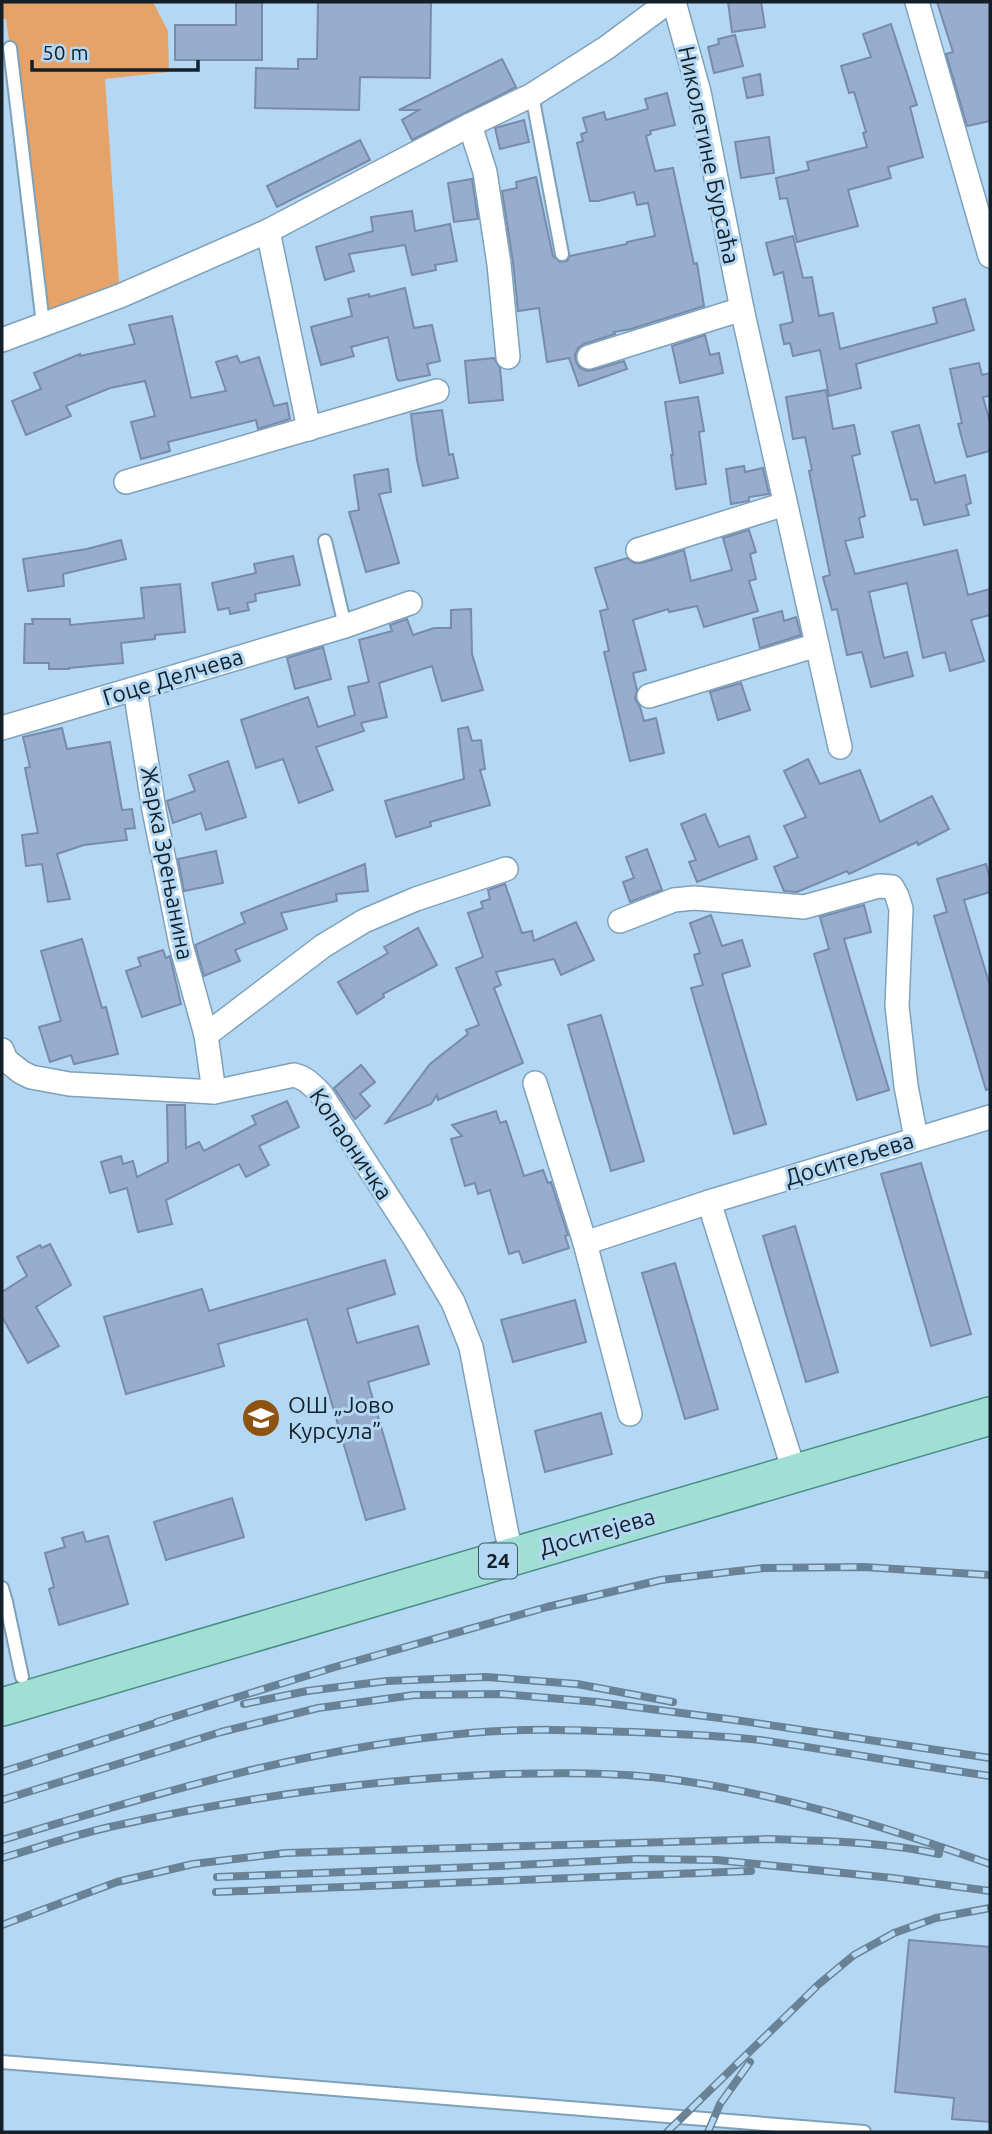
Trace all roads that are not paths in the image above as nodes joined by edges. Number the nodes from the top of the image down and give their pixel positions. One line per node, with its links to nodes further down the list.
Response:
1 (668, 2): 5 (street)
2 (674, 2): 10 (street, Николетине Бурсаћа)
3 (917, 2): 9 (street)
4 (10, 48): 11 (lane)
5 (532, 95): 6 (street); 8 (lane)
6 (470, 125): 7 (street); 14 (street)
7 (268, 230): 11 (street); 16 (street)
8 (562, 254)
9 (990, 256)
10 (742, 309): 13 (street); 18 (street, Николетине Бурсаћа)
11 (43, 324): 12 (street)
12 (2, 340)
13 (589, 356)
14 (508, 357)
15 (437, 391): 16 (street)
16 (309, 429): 17 (street)
17 (126, 482)
18 (785, 504): 20 (street); 23 (street, Николетине Бурсаћа)
19 (325, 541): 22 (lane)
20 (638, 550)
21 (410, 603): 22 (street, Гоце Делчева)
22 (345, 626): 24 (street, Гоце Делчева)
23 (817, 645): 25 (street); 27 (street, Николетине Бурсаћа)
24 (135, 689): 26 (street, Гоце Делчева); 30 (street, Жарка Зрењанина)
25 (649, 696)
26 (2, 728)
27 (841, 747)
28 (506, 869): 30 (street)
29 (620, 922): 35 (street)
30 (206, 1035): 33 (street)
31 (2, 1050): 33 (street)
32 (535, 1083): 37 (street)
33 (214, 1092): 42 (street, Копаоничка)
34 (990, 1117): 35 (street, Доситељева)
35 (916, 1138): 36 (street, Доситељева)
36 (709, 1202): 37 (street, Доситељева); 41 (street)
37 (584, 1242): 39 (street)
38 (990, 1393): 41 (main road, Доситејева / 24)
39 (630, 1415)
40 (990, 1416): 41 (main road, Доситејева / 24)
41 (791, 1463): 42 (main road, Доситејева / 24)
42 (510, 1546): 47 (main road, Доситејева / 24); 48 (main road, Доситејева / 24)
43 (2, 1588): 44 (lane)
44 (4, 1602): 46 (lane)
45 (2, 1625): 46 (lane)
46 (14, 1634): 47 (lane)
47 (12, 1680)
48 (2, 1707)
49 (2, 2062): 50 (lane)
50 (864, 2132)

